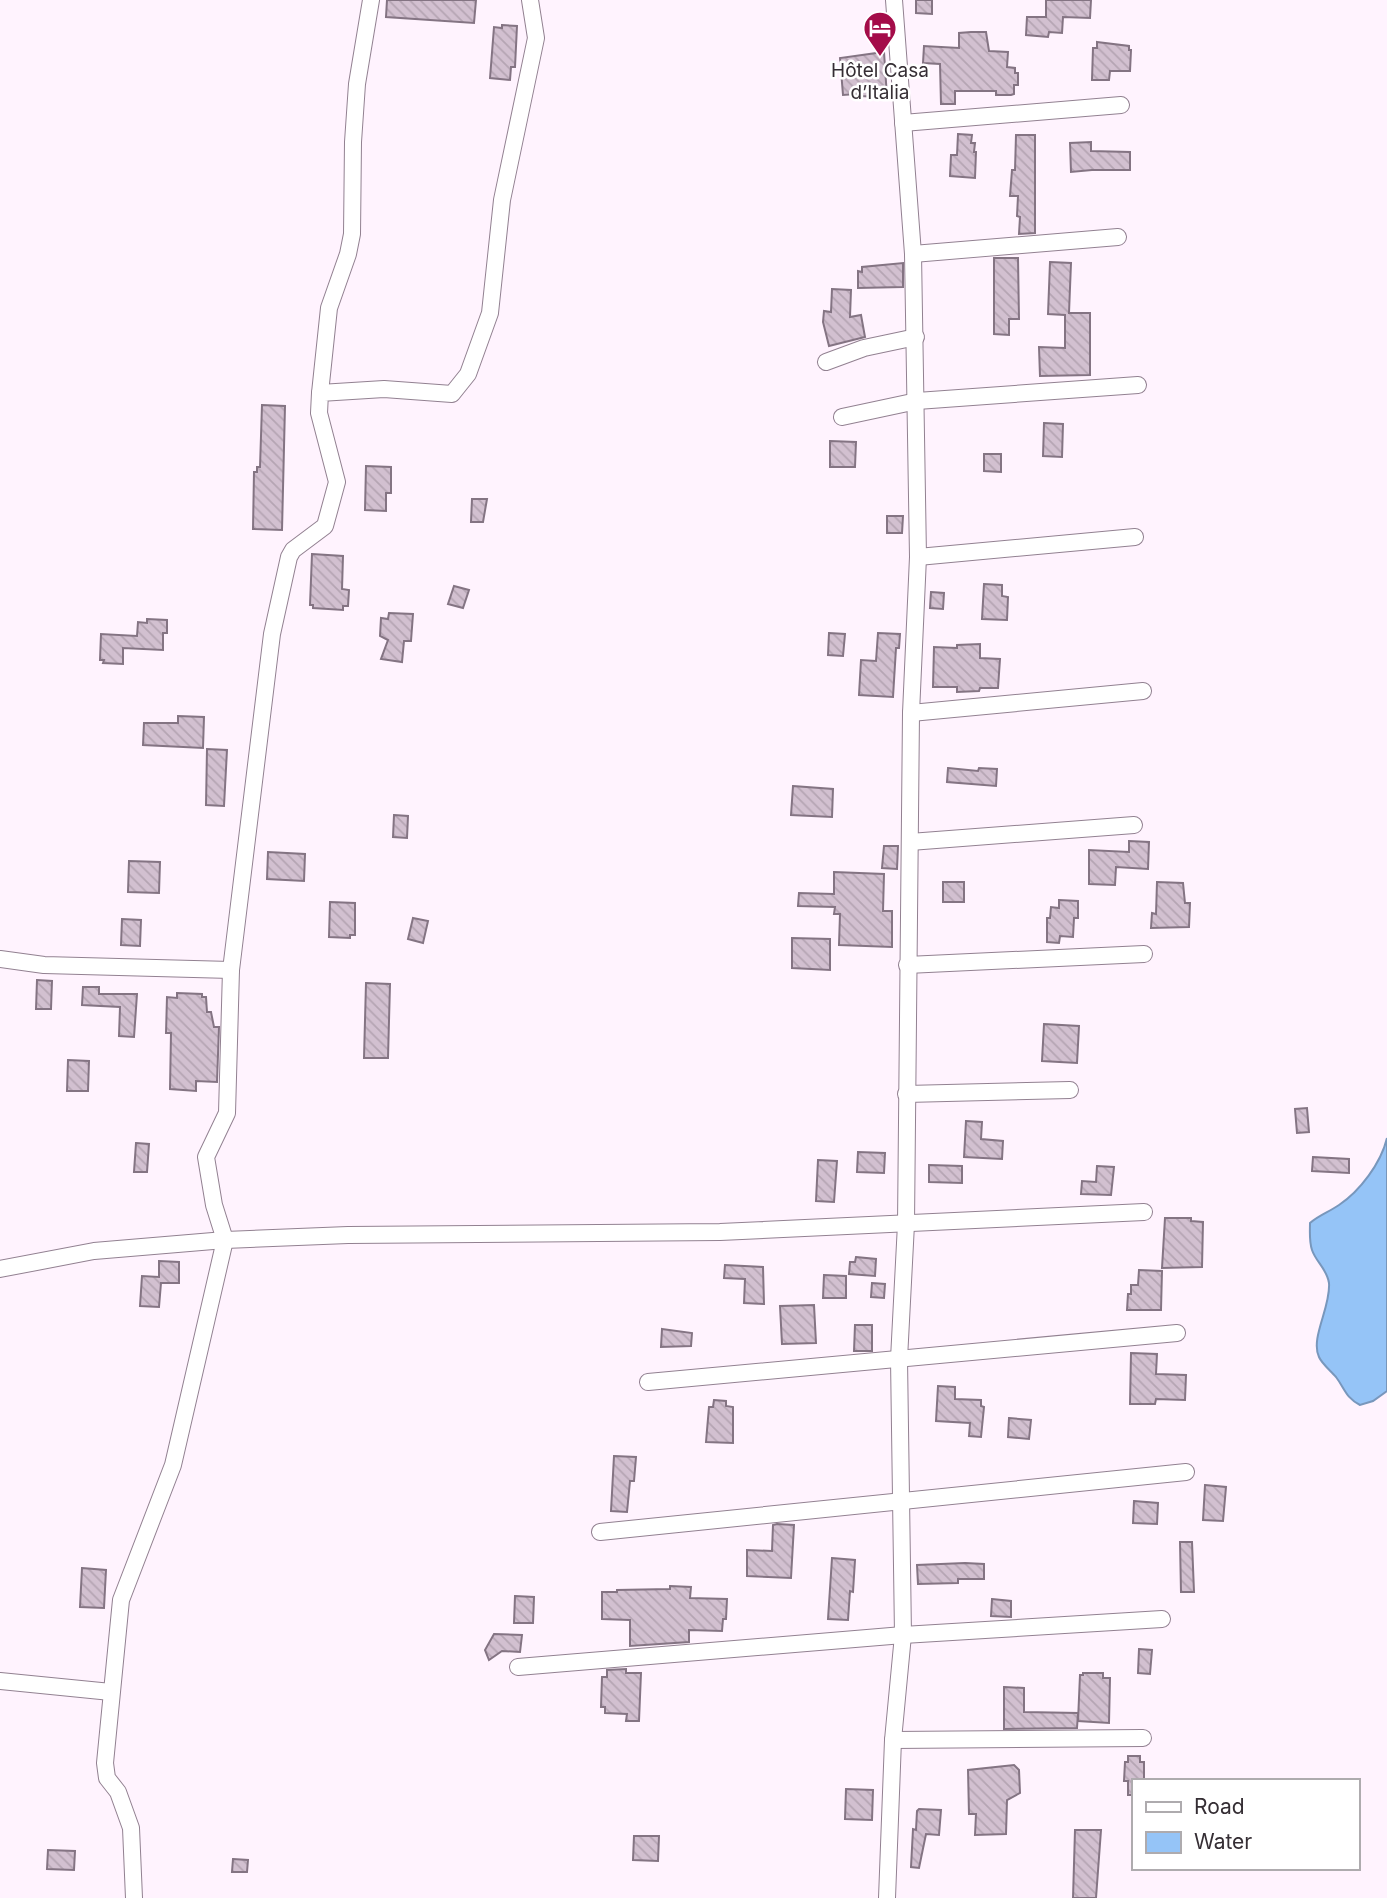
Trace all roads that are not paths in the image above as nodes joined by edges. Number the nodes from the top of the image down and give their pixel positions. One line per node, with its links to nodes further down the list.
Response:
1 (370, 0): 11 (street)
2 (530, 0): 11 (street)
3 (894, 0): 5 (street)
4 (1121, 105): 5 (street)
5 (903, 123): 7 (street)
6 (1118, 237): 7 (street)
7 (913, 254): 8 (street)
8 (916, 337): 9 (street); 12 (street)
9 (826, 362)
10 (1138, 385): 12 (street)
11 (320, 393): 23 (street)
12 (917, 401): 13 (street); 15 (street)
13 (842, 417)
14 (1135, 537): 15 (street)
15 (918, 557): 17 (street)
16 (1143, 691): 17 (street)
17 (911, 713): 19 (street)
18 (1135, 825): 19 (street)
19 (910, 842): 22 (street)
20 (1144, 954): 22 (street)
21 (0, 959): 23 (street)
22 (907, 965): 25 (street)
23 (231, 970): 28 (street)
24 (1070, 1090): 25 (street)
25 (906, 1094): 27 (street)
26 (1144, 1212): 27 (street)
27 (906, 1224): 28 (street); 31 (street)
28 (225, 1240): 29 (street); 40 (street)
29 (0, 1269)
30 (1177, 1333): 31 (street)
31 (899, 1359): 32 (street); 34 (street)
32 (648, 1382)
33 (1185, 1472): 34 (street)
34 (900, 1500): 35 (street); 37 (street)
35 (600, 1532)
36 (1162, 1619): 37 (street)
37 (903, 1635): 38 (street); 42 (street)
38 (518, 1667)
39 (0, 1681): 40 (street)
40 (111, 1692): 43 (street)
41 (1143, 1738): 42 (street)
42 (893, 1740): 44 (street)
43 (134, 1898)
44 (887, 1898)

